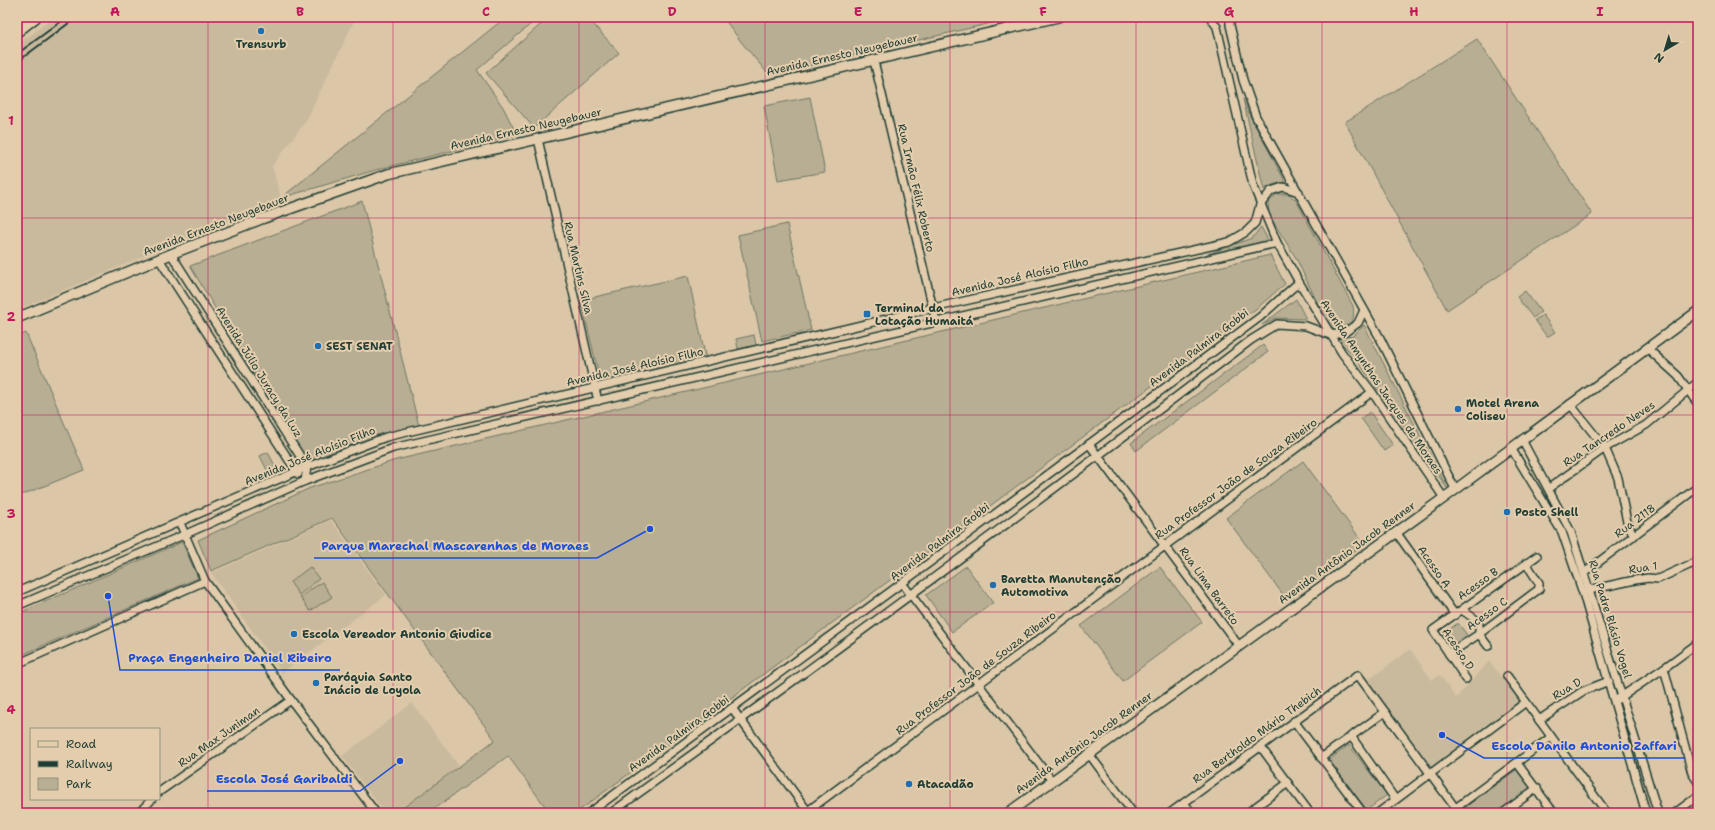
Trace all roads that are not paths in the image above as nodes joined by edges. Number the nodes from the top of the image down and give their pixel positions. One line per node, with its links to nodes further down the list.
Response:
1 (35, 17): 5 (highway)
2 (1058, 17): 6 (main road, Avenida Ernesto Neugebauer)
3 (1210, 17): 9 (street, Avenida Amynthas Jacques de Moraes)
4 (1230, 17): 8 (street, Avenida Amynthas Jacques de Moraes)
5 (17, 31)
6 (874, 61): 7 (main road, Avenida Ernesto Neugebauer); 14 (street, Rua Irmão Félix Roberto)
7 (538, 139): 11 (main road, Avenida Ernesto Neugebauer); 22 (street, Rua Martins Silva)
8 (1299, 192): 9 (street); 15 (street, Avenida Amynthas Jacques de Moraes)
9 (1260, 205): 10 (street, Avenida Amynthas Jacques de Moraes); 14 (street, Avenida José Aloísio Filho)
10 (1277, 243): 13 (street, Avenida Amynthas Jacques de Moraes); 18 (street, Avenida José Aloísio Filho)
11 (171, 254): 12 (main road, Avenida Ernesto Neugebauer); 33 (street, Avenida Júlio Juracy da Luz)
12 (159, 259): 17 (main road, Avenida Ernesto Neugebauer); 34 (street, Avenida Júlio Juracy da Luz)
13 (1299, 282): 19 (street, Avenida Amynthas Jacques de Moraes); 29 (street, Avenida Palmira Gobbi)
14 (933, 308): 18 (street, Rua Irmão Félix Roberto); 22 (street, Avenida José Aloísio Filho)
15 (1364, 310): 19 (street); 38 (street, Avenida Amynthas Jacques de Moraes)
16 (1698, 311): 20 (main road, Avenida Antônio Jacob Renner)
17 (17, 318)
18 (936, 321): 25 (street, Avenida José Aloísio Filho)
19 (1330, 335): 24 (street, Avenida Amynthas Jacques de Moraes); 32 (street)
20 (1647, 348): 23 (street); 26 (main road, Avenida Antônio Jacob Renner)
21 (1698, 382): 23 (street, Rua Tancredo Neves)
22 (595, 387): 25 (street, Rua Martins Silva); 33 (street, Avenida José Aloísio Filho)
23 (1688, 391): 27 (street); 31 (street, Rua Tancredo Neves)
24 (1372, 392): 39 (street, Avenida Amynthas Jacques de Moraes); 44 (street, Rua Professor João de Souza Ribeiro)
25 (598, 401): 35 (street, Avenida José Aloísio Filho)
26 (1570, 404): 28 (main road, Avenida Antônio Jacob Renner); 31 (street)
27 (1698, 404)
28 (1522, 440): 30 (main road, Avenida Antônio Jacob Renner); 37 (street, Rua Padre Blásio Vogel)
29 (1089, 444): 32 (street, Rua Lima Barreto); 50 (street, Avenida Palmira Gobbi)
30 (1511, 448): 38 (main road, Avenida Antônio Jacob Renner); 67 (street, Rua Padre Blásio Vogel)
31 (1605, 448): 37 (street, Rua Tancredo Neves); 43 (street)
32 (1099, 456): 44 (street, Rua Lima Barreto); 53 (street)
33 (307, 467): 34 (street, Avenida José Aloísio Filho); 35 (street)
34 (296, 472): 35 (street, Avenida Júlio Juracy da Luz); 40 (street, Avenida José Aloísio Filho)
35 (305, 481): 42 (street, Avenida José Aloísio Filho)
36 (1698, 486): 43 (street, Rua 2118)
37 (1549, 488): 48 (street, Rua Padre Blásio Vogel)
38 (1455, 489): 39 (main road, Avenida Antônio Jacob Renner)
39 (1444, 498): 41 (main road, Avenida Antônio Jacob Renner)
40 (180, 523): 42 (street); 52 (street, Avenida José Aloísio Filho)
41 (1396, 532): 56 (street, Acesso A); 60 (main road, Avenida Antônio Jacob Renner)
42 (186, 534): 49 (street); 54 (street, Avenida José Aloísio Filho)
43 (1634, 536): 48 (street, Rua 2118)
44 (1166, 545): 60 (street, Rua Lima Barreto); 68 (street, Rua Professor João de Souza Ribeiro)
45 (1537, 556): 47 (street, Acesso B)
46 (1698, 561): 51 (street, Rua 1)
47 (1526, 563): 55 (street, Acesso B); 58 (street, Acesso C)
48 (1584, 573): 51 (street, Rua Padre Blásio Vogel)
49 (206, 581): 63 (street); 70 (street)
50 (902, 583): 53 (street); 72 (street, Avenida Palmira Gobbi)
51 (1589, 590): 69 (street, Rua Padre Blásio Vogel)
52 (17, 592)
53 (911, 595): 68 (street); 74 (street)
54 (17, 606)
55 (1462, 610): 56 (street, Acesso B); 58 (street)
56 (1454, 615): 57 (street, Acesso B)
57 (1433, 630): 62 (street, Acesso D)
58 (1479, 634): 61 (street); 62 (street, Acesso C)
59 (1698, 643): 64 (street)
60 (1239, 646): 80 (main road, Avenida Antônio Jacob Renner)
61 (1488, 646)
62 (1449, 654): 66 (street, Acesso D)
63 (17, 664)
64 (1664, 668): 69 (street); 85 (street)
65 (1507, 676): 71 (street)
66 (1466, 679)
67 (1609, 681): 69 (street, Rua Padre Blásio Vogel); 75 (street, Rua D)
68 (979, 685): 84 (street); 94 (street, Rua Professor João de Souza Ribeiro)
69 (1618, 699): 110 (street, Rua Padre Blásio Vogel); 111 (street, Rua Padre Blásio Vogel)
70 (291, 700): 88 (street, Rua Max Juniman); 97 (street)
71 (1526, 702): 75 (street); 83 (street)
72 (732, 708): 74 (street); 98 (street, Avenida Palmira Gobbi)
73 (1385, 712): 76 (street, Rua Bertholdo Mário Thebich); 77 (street); 83 (street)
74 (740, 720): 94 (street); 99 (street)
75 (1539, 720): 78 (street)
76 (1294, 721): 79 (street, Rua Bertholdo Mário Thebich); 81 (street)
77 (1351, 736): 81 (street); 90 (street)
78 (1551, 737): 82 (street); 109 (street)
79 (1260, 746): 86 (street); 92 (street, Rua Bertholdo Mário Thebich)
80 (1090, 754): 84 (main road, Avenida Antônio Jacob Renner); 101 (street)
81 (1322, 758): 105 (street)
82 (1517, 763): 87 (street); 93 (street)
83 (1430, 774): 90 (street); 93 (street)
84 (1052, 781): 100 (main road, Avenida Antônio Jacob Renner)
85 (1698, 782)
86 (1288, 783): 95 (street); 104 (street)
87 (1537, 788): 107 (street); 108 (street)
88 (160, 791)
89 (1698, 796): 112 (street)
90 (1395, 799): 106 (street)
91 (151, 800): 96 (street)
92 (1184, 802): 102 (street, Rua Bertholdo Mário Thebich); 103 (street)
93 (1454, 811)
94 (807, 812)
95 (1251, 812)
96 (140, 813)
97 (376, 813)
98 (589, 813)
99 (611, 813)
100 (1008, 813)
101 (1133, 813)
102 (1170, 813)
103 (1192, 813)
104 (1310, 813)
105 (1364, 813)
106 (1378, 813)
107 (1503, 813)
108 (1554, 813)
109 (1607, 813)
110 (1646, 813)
111 (1658, 813)
112 (1674, 813)

